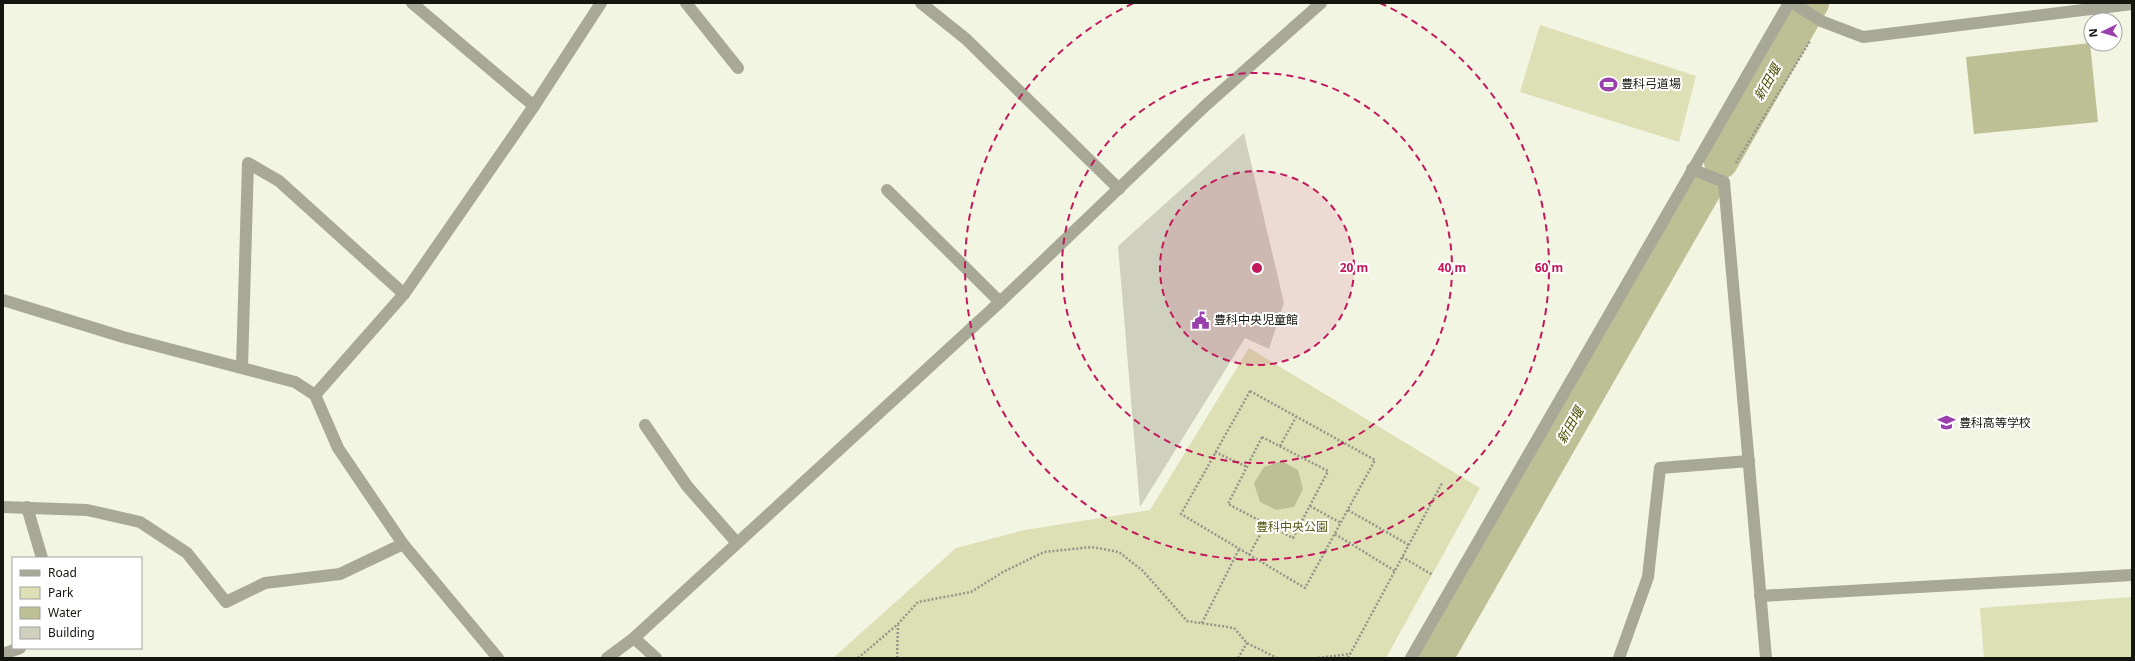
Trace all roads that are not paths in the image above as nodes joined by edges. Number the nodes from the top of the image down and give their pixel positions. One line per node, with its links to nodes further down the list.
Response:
1 (412, 3): 10 (street)
2 (601, 3): 10 (street)
3 (686, 3): 9 (street)
4 (921, 3): 12 (street)
5 (1321, 3): 12 (street)
6 (1789, 3): 11 (street)
7 (2132, 4): 8 (street)
8 (1797, 5)
9 (738, 68)
10 (534, 106): 14 (street)
11 (1692, 169): 20 (street); 34 (street)
12 (1119, 188): 16 (street)
13 (886, 190): 16 (street)
14 (404, 294): 17 (street); 18 (street)
15 (3, 300): 17 (street)
16 (1000, 302): 23 (street)
17 (242, 367): 18 (street)
18 (315, 395): 24 (street)
19 (645, 425): 23 (street)
20 (1749, 461): 27 (street); 35 (street)
21 (3, 507): 22 (street)
22 (27, 507): 24 (street); 25 (street)
23 (736, 543): 28 (street)
24 (403, 544): 31 (street)
25 (42, 557)
26 (2132, 575): 27 (street)
27 (1760, 596): 36 (street)
28 (634, 638): 32 (street); 33 (street)
29 (17, 649): 30 (street)
30 (3, 654)
31 (498, 658)
32 (607, 658)
33 (656, 658)
34 (1411, 658)
35 (1619, 658)
36 (1766, 658)

